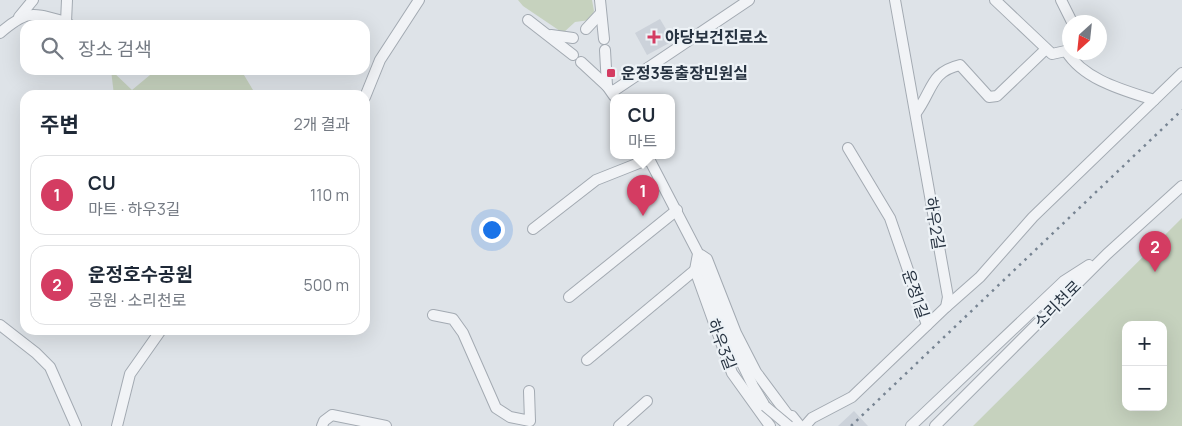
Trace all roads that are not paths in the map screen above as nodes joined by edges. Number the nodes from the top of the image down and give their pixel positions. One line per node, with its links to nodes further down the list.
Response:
1 (33, 0): 11 (street)
2 (67, 0): 13 (street)
3 (419, 0): 27 (street)
4 (600, 0): 9 (street)
5 (748, 0): 28 (street)
6 (895, 0): 30 (street, 하우2길)
7 (994, 0): 20 (street)
8 (1061, 0): 10 (street)
9 (601, 13): 15 (street); 19 (street)
10 (1068, 15)
11 (19, 17): 12 (street); 16 (street)
12 (58, 20)
13 (68, 20)
14 (528, 20): 17 (street)
15 (586, 29)
16 (0, 33)
17 (550, 35): 18 (street); 23 (street)
18 (572, 38)
19 (604, 39)
20 (1046, 48): 22 (street); 30 (street)
21 (605, 50): 28 (street)
22 (1062, 52)
23 (573, 54)
24 (1073, 60): 29 (street)
25 (582, 62): 28 (street)
26 (1182, 73): 29 (street)
27 (368, 90)
28 (611, 92)
29 (1154, 100): 41 (street)
30 (916, 113): 41 (street, 하우2길)
31 (848, 148): 44 (street, 운정1길)
32 (643, 159): 36 (street)
33 (649, 159): 35 (street, 하우3길)
34 (1182, 186): 38 (street, 소리천로)
35 (677, 210): 37 (street, 하우3길); 40 (street)
36 (534, 229)
37 (698, 253): 39 (street, 하우3길); 49 (street); 50 (street, 하우3길)
38 (1106, 254): 60 (street); 61 (street, 소리천로)
39 (695, 270): 46 (street); 58 (street, 하우3길)
40 (569, 297)
41 (946, 307): 44 (street)
42 (433, 314): 53 (street)
43 (0, 325): 54 (street)
44 (927, 326): 51 (street, 운정1길)
45 (157, 335): 52 (street)
46 (587, 360)
47 (529, 391): 53 (street)
48 (647, 401): 57 (street)
49 (765, 406): 50 (street, bridge); 59 (street, bridge)
50 (793, 421): 51 (street); 58 (street)
51 (809, 422)
52 (116, 424)
53 (533, 424)
54 (76, 426)
55 (322, 426): 56 (street)
56 (386, 426)
57 (619, 426)
58 (771, 426)
59 (782, 426)
60 (911, 426)
61 (935, 426)

